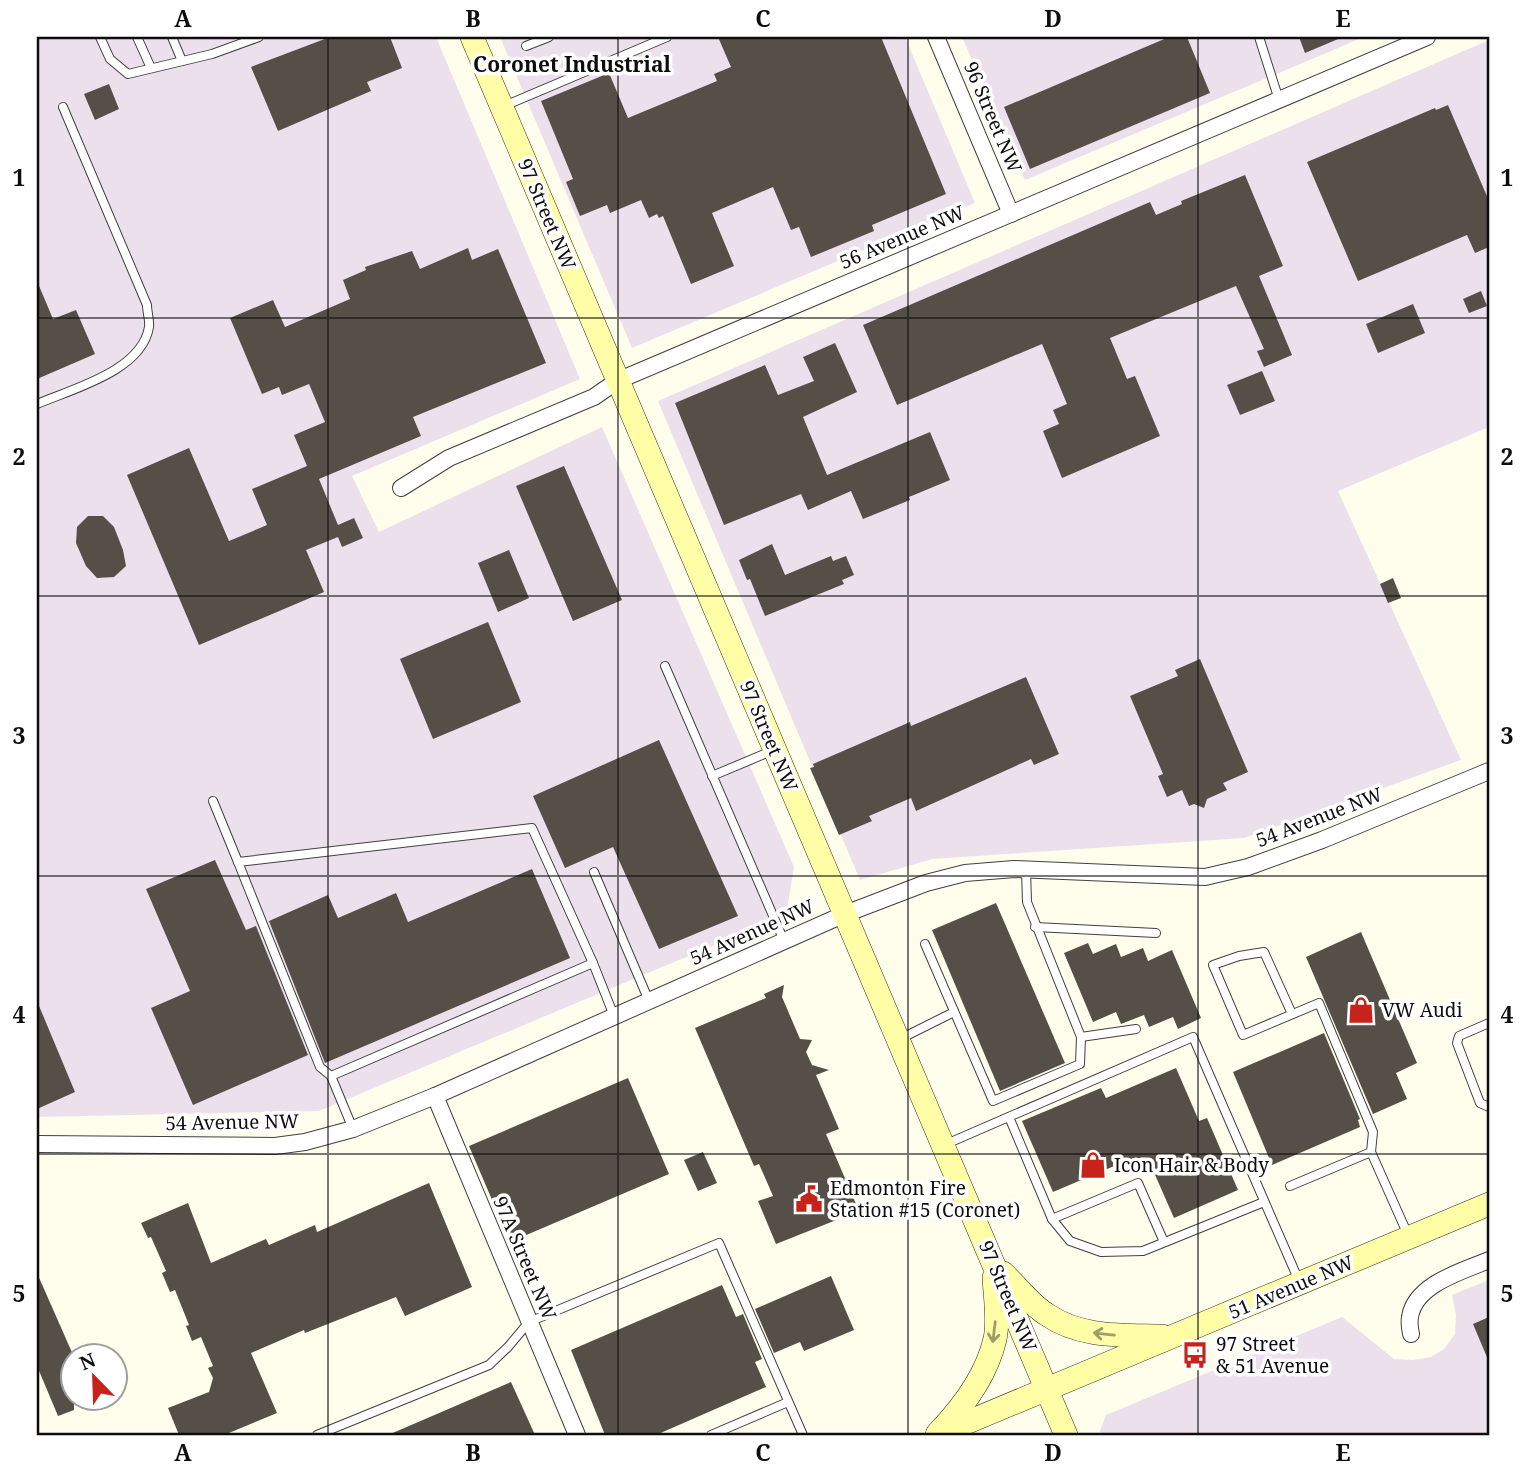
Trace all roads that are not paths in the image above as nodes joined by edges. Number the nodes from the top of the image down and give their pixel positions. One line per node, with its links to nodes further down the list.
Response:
1 (100, 37): 13 (lane)
2 (137, 37): 13 (lane)
3 (172, 37): 12 (lane)
4 (259, 37): 12 (lane)
5 (471, 37): 16 (street, 97 Street NW)
6 (549, 37): 11 (lane)
7 (667, 37): 16 (lane)
8 (936, 37): 17 (street, 96 Street NW)
9 (1259, 37): 14 (lane)
10 (1427, 37): 14 (street, 56 Avenue NW)
11 (526, 46)
12 (182, 61): 13 (lane)
13 (150, 68)
14 (1279, 100): 17 (street, 56 Avenue NW)
15 (63, 107): 19 (lane)
16 (502, 107): 18 (street, 97 Street NW)
17 (1011, 214): 18 (street, 56 Avenue NW)
18 (617, 381): 20 (street, 56 Avenue NW); 22 (street, 97 Street NW)
19 (37, 404)
20 (401, 488)
21 (665, 666): 24 (lane)
22 (775, 750): 24 (lane); 29 (street, 97 Street NW)
23 (1489, 771): 27 (street, 54 Avenue NW)
24 (712, 776): 32 (lane)
25 (213, 801): 26 (lane)
26 (238, 862): 34 (lane); 43 (lane)
27 (1026, 870): 29 (street, 54 Avenue NW); 30 (lane)
28 (594, 872): 35 (lane)
29 (845, 914): 32 (street, 54 Avenue NW); 42 (street, 97 Street NW)
30 (1035, 927): 31 (lane); 41 (lane)
31 (1156, 933)
32 (784, 941): 35 (street, 54 Avenue NW)
33 (925, 944): 36 (lane)
34 (593, 963): 38 (lane); 43 (lane)
35 (649, 1001): 38 (street, 54 Avenue NW)
36 (954, 1012): 41 (lane); 42 (lane)
37 (1292, 1014): 37 (lane); 50 (lane)
38 (614, 1016): 44 (street, 54 Avenue NW)
39 (1489, 1023): 45 (lane)
40 (1136, 1029): 41 (lane)
41 (1081, 1037)
42 (897, 1040): 49 (street, 97 Street NW)
43 (331, 1076): 47 (lane)
44 (435, 1096): 47 (street, 54 Avenue NW); 60 (street, 97A Street NW)
45 (1489, 1107)
46 (1009, 1117): 49 (lane); 52 (lane); 54 (lane)
47 (353, 1129): 48 (street, 54 Avenue NW)
48 (37, 1144)
49 (944, 1145): 58 (street, 97 Street NW)
50 (1371, 1152): 51 (lane); 55 (lane)
51 (1290, 1186)
52 (1264, 1202): 56 (lane); 59 (lane)
53 (1489, 1204): 55 (street, 51 Avenue NW)
54 (1052, 1219): 56 (lane); 56 (lane)
55 (1409, 1238): 59 (street, 51 Avenue NW)
56 (1164, 1242)
57 (1489, 1260): 61 (street)
58 (994, 1264): 62 (street, one-way to 58); 63 (street, 97 Street NW); 69 (street, one-way to 69)
59 (1300, 1283): 62 (street, 51 Avenue NW)
60 (529, 1322): 64 (lane); 65 (lane); 66 (street, 97A Street NW)
61 (1411, 1334)
62 (1172, 1337): 63 (street, 51 Avenue NW)
63 (1048, 1389): 69 (street, 51 Avenue NW); 70 (street, 97 Street NW)
64 (788, 1402): 67 (lane); 68 (lane)
65 (317, 1435)
66 (577, 1435)
67 (711, 1435)
68 (803, 1435)
69 (936, 1435)
70 (1066, 1435)

